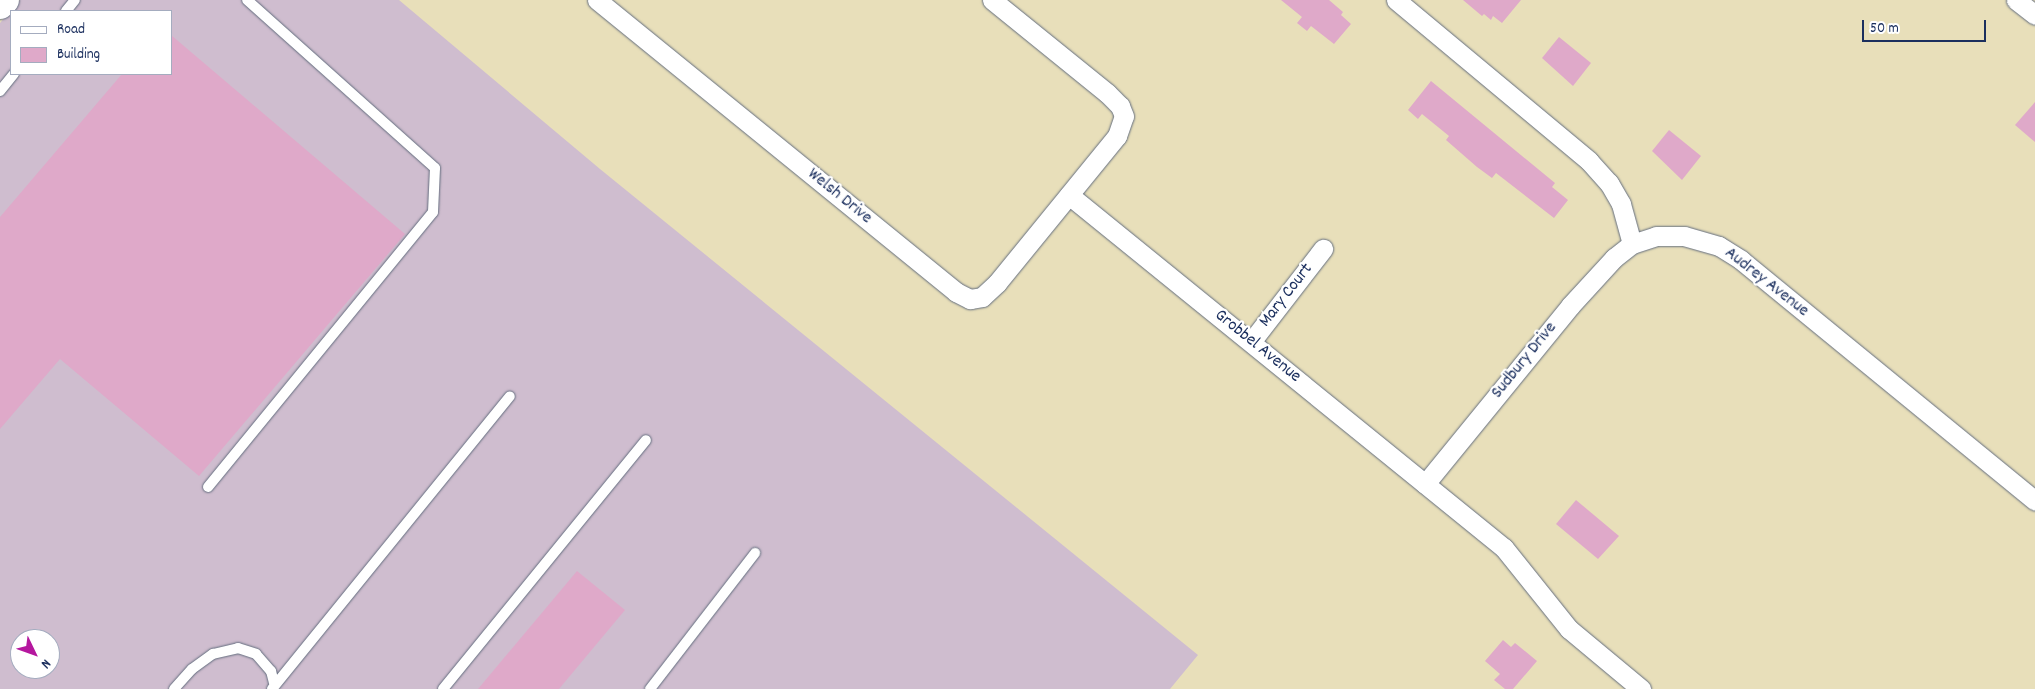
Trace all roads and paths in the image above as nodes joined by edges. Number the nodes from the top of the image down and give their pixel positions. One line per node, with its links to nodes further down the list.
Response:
1 (5, 0): 8 (main road)
2 (75, 0): 9 (lane)
3 (247, 0): 20 (lane)
4 (597, 0): 13 (street, Welsh Drive)
5 (992, 0): 13 (street)
6 (1396, 0): 14 (street)
7 (2016, 0): 10 (street)
8 (0, 6)
9 (67, 10)
10 (2035, 15)
11 (13, 75): 12 (lane)
12 (0, 90)
13 (1069, 195): 16 (street, Grobbel Avenue)
14 (1632, 244): 19 (street, Sudbury Drive); 21 (street, Audrey Avenue)
15 (1323, 249): 16 (street, Mary Court)
16 (1251, 342): 19 (street, Grobbel Avenue)
17 (510, 396): 23 (lane)
18 (646, 440): 25 (lane)
19 (1425, 484): 27 (street, Grobbel Avenue)
20 (208, 487)
21 (2035, 501)
22 (755, 553): 26 (lane)
23 (273, 686): 24 (lane)
24 (174, 689)
25 (443, 689)
26 (650, 689)
27 (1641, 689)

